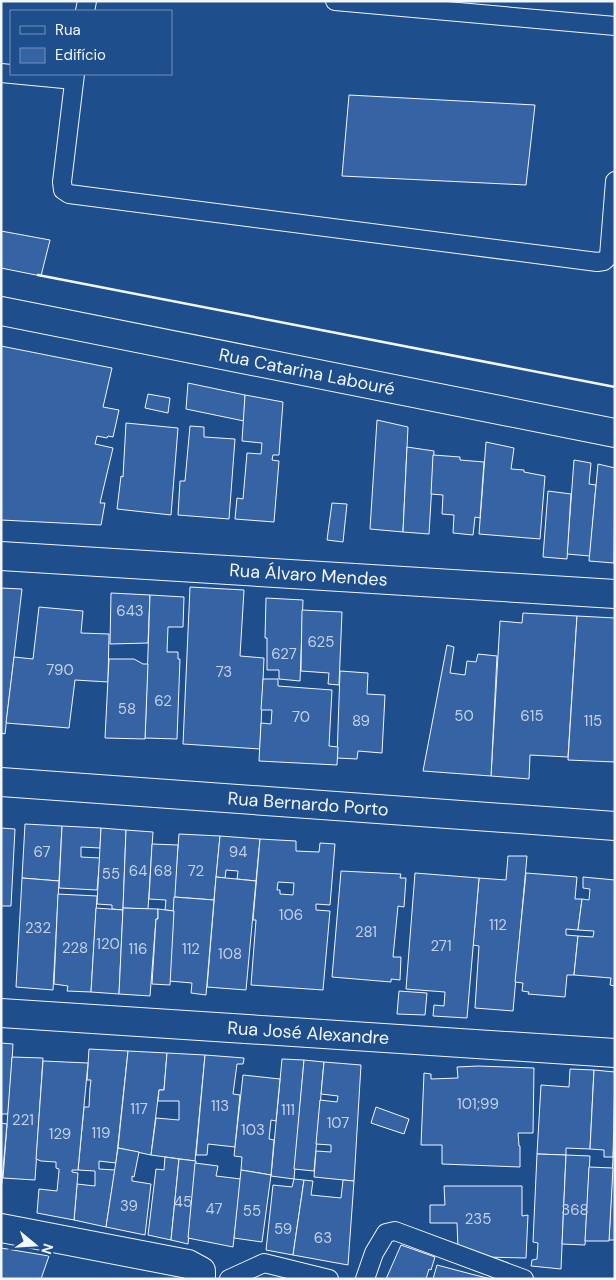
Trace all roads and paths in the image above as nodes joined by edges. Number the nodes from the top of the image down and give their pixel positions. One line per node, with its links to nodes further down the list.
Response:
1 (335, 1): 2 (lane)
2 (615, 26)
3 (38, 75): 4 (lane)
4 (75, 77): 5 (lane)
5 (615, 181)
6 (1, 312): 7 (street, Rua Catarina Labouré)
7 (615, 433)
8 (1, 556): 9 (street, Rua Álvaro Mendes)
9 (615, 594)
10 (1, 782): 11 (street, Rua Bernardo Porto)
11 (615, 826)
12 (1, 1013): 13 (street, Rua José Alexandre)
13 (615, 1053)
14 (1, 1228): 15 (street)
15 (200, 1274)
16 (229, 1279): 17 (lane)
17 (329, 1279)
18 (365, 1279): 19 (lane)
19 (524, 1279)

